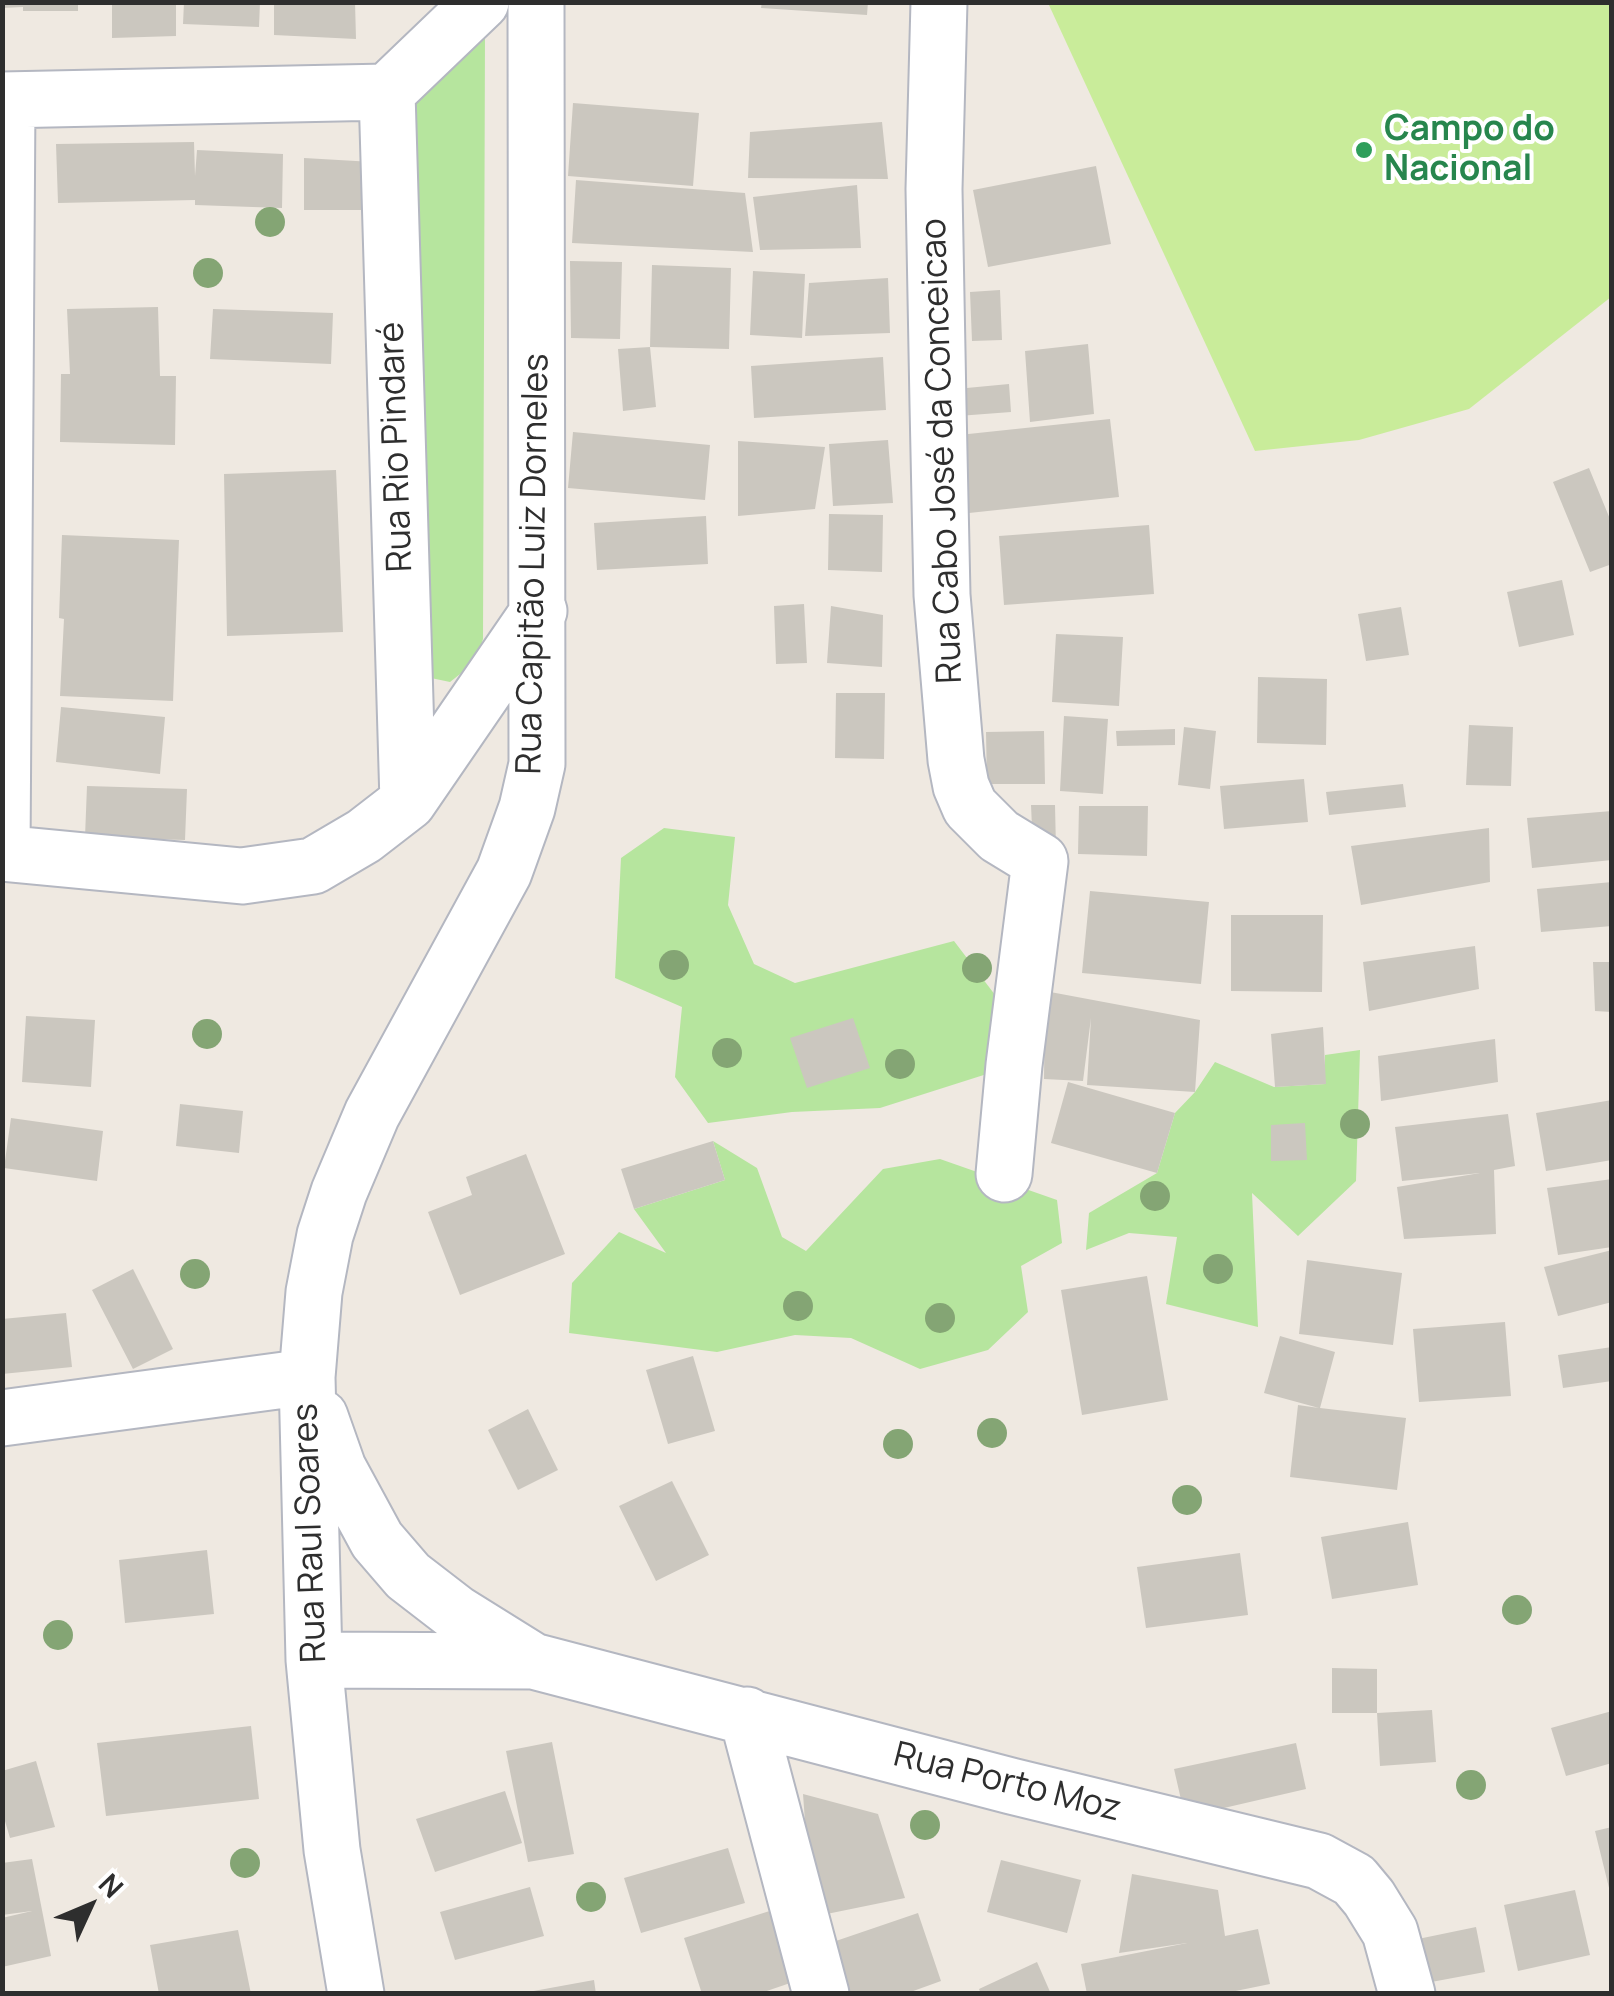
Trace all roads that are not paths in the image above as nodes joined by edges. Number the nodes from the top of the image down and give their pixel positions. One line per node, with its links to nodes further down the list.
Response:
1 (480, 2): 4 (street)
2 (536, 2): 6 (street, Rua Capitão Luiz Dorneles)
3 (939, 2): 9 (street, Rua Cabo José da Conceicao)
4 (387, 92): 5 (street); 7 (street, Rua Rio Pindaré)
5 (4, 100): 8 (street)
6 (539, 610): 7 (street); 10 (street, Rua Capitão Luiz Dorneles)
7 (408, 802): 8 (street)
8 (2, 854)
9 (1004, 1174)
10 (306, 1377): 11 (street, Rua Raul Soares); 12 (street, Rua Raul Soares); 13 (street, Rua Porto Moz)
11 (2, 1418)
12 (314, 1660): 13 (street, Rua Porto Moz); 15 (street, Rua Raul Soares)
13 (533, 1660): 14 (street, Rua Porto Moz)
14 (747, 1715): 16 (street); 17 (street, Rua Porto Moz)
15 (356, 1994)
16 (821, 1994)
17 (1407, 1994)

